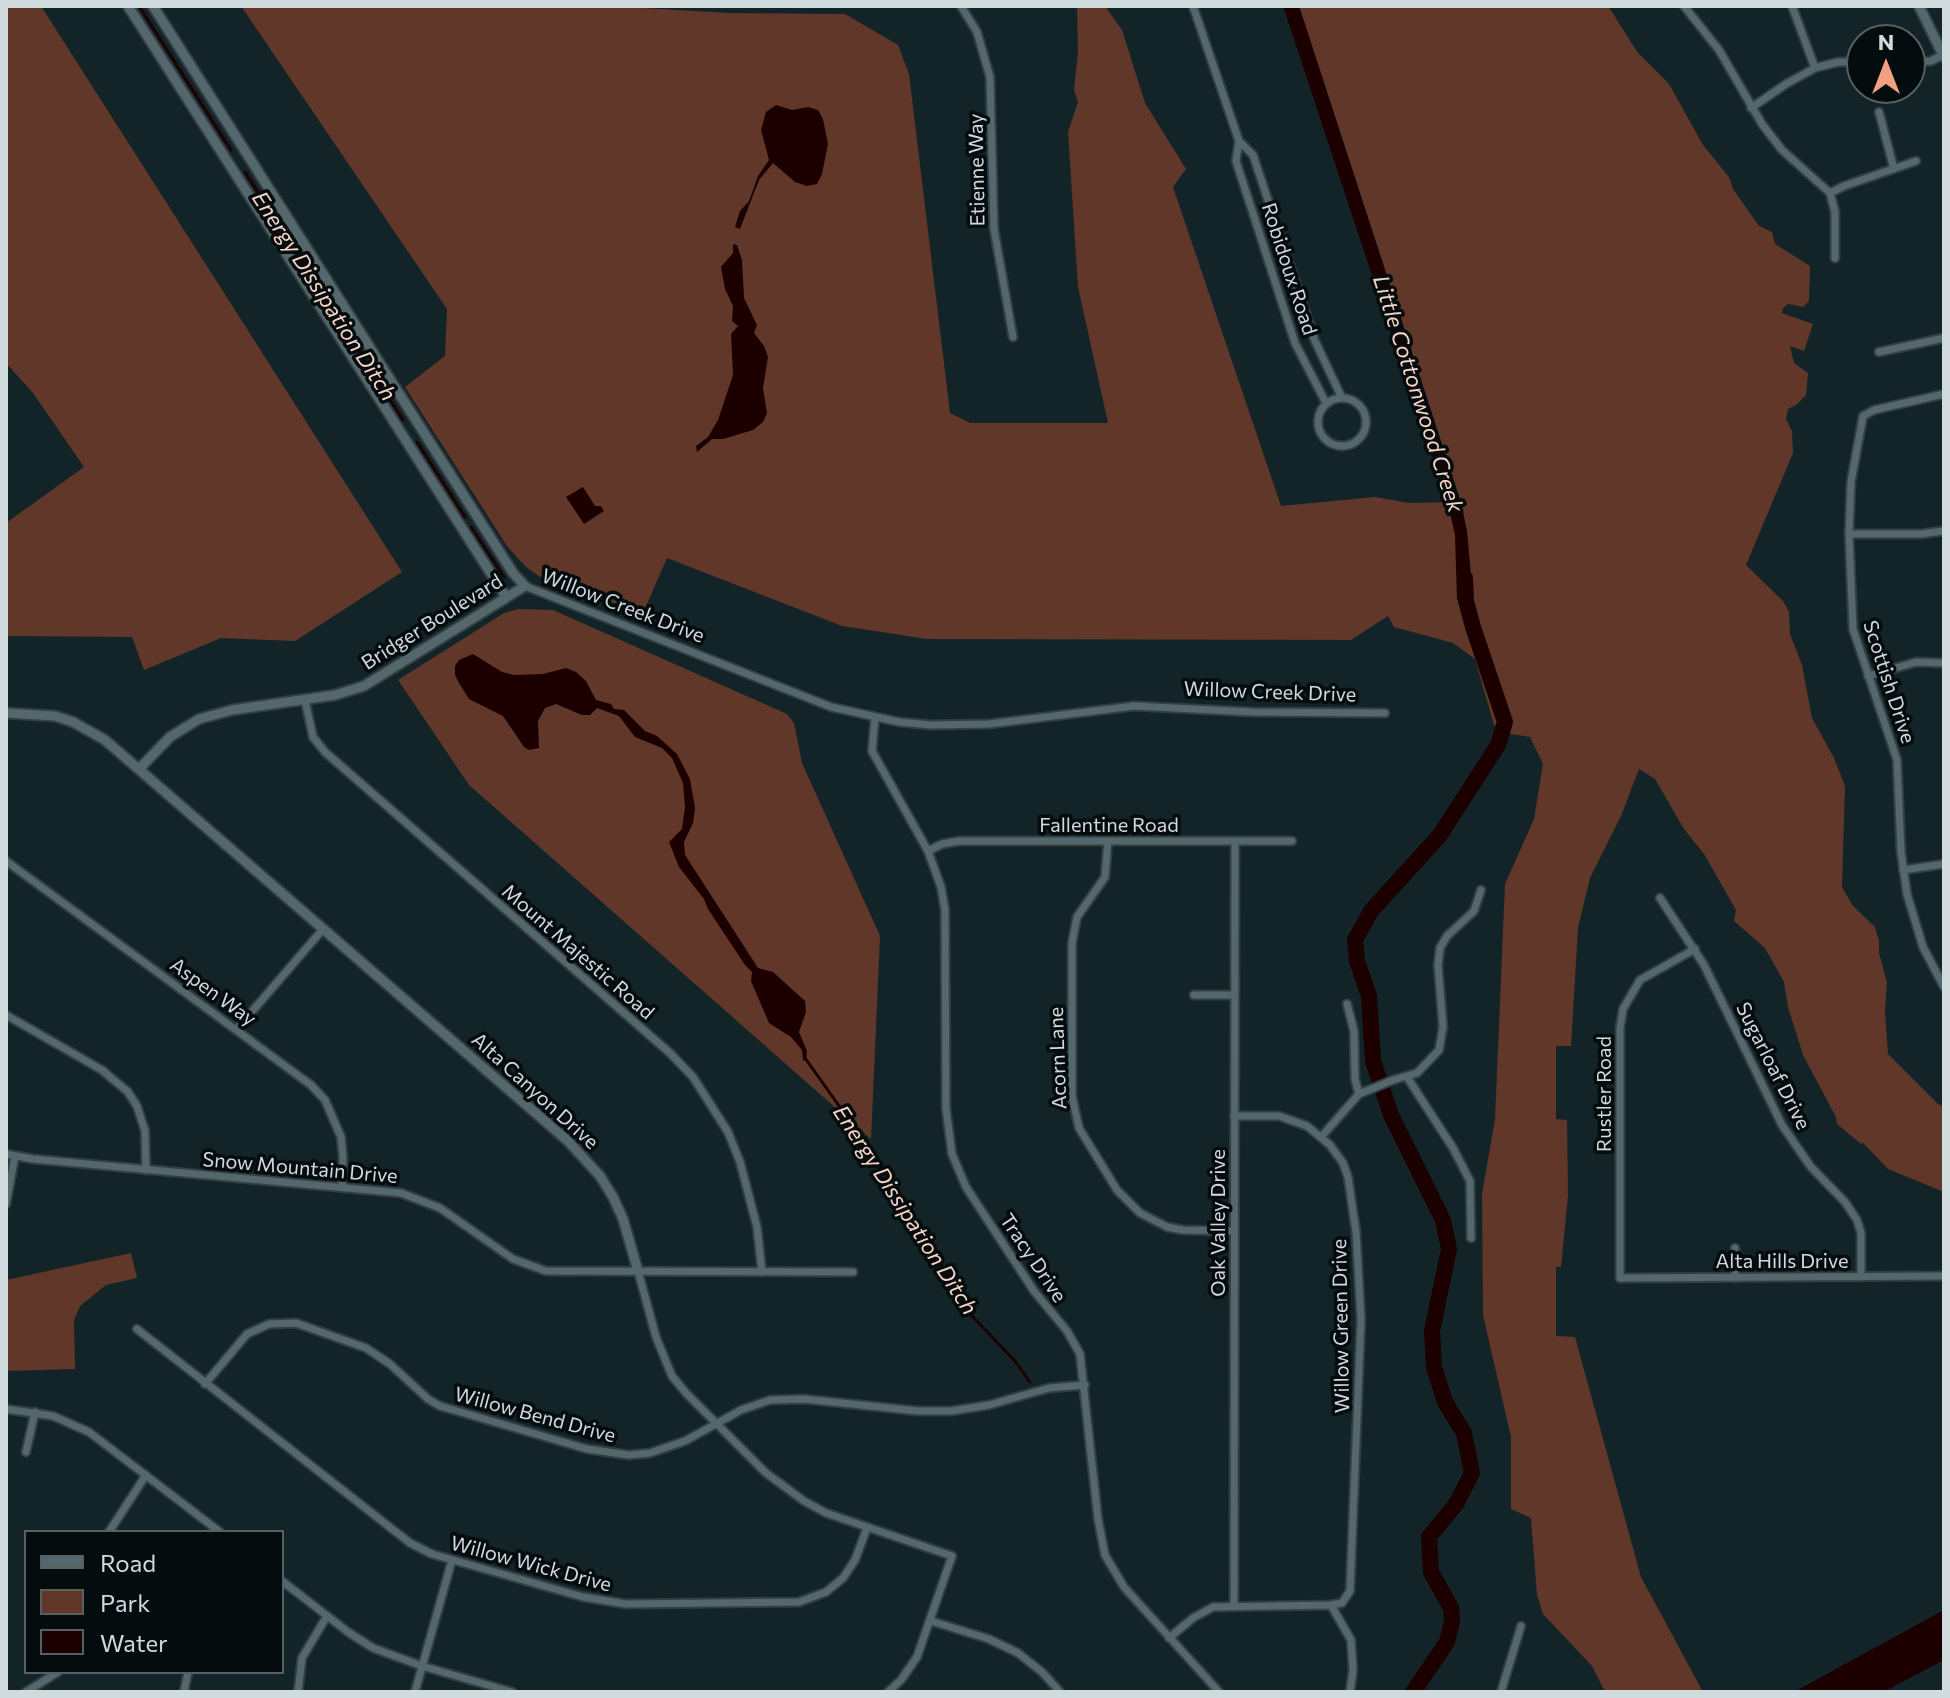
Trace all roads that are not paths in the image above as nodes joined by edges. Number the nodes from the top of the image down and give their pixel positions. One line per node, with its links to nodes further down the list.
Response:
1 (128, 6): 28 (street)
2 (153, 6): 27 (street, Willow Creek Drive)
3 (976, 6): 8 (street)
4 (1193, 6): 14 (street, Robidoux Road)
5 (1684, 6): 12 (street)
6 (1792, 6): 11 (street)
7 (1919, 6): 9 (street)
8 (964, 9): 19 (street, Etienne Way)
9 (1944, 56)
10 (1846, 62): 11 (street)
11 (1815, 68): 12 (street)
12 (1751, 108): 17 (street)
13 (1879, 112): 16 (street)
14 (1239, 141): 23 (street, Robidoux Road); 24 (street, Robidoux Road)
15 (1916, 161): 16 (street)
16 (1894, 169): 17 (street)
17 (1830, 193): 18 (street)
18 (1835, 258)
19 (1013, 337)
20 (1944, 338): 21 (street)
21 (1879, 352)
22 (1944, 394): 26 (street, Scottish Drive)
23 (1342, 398): 24 (street); 24 (street, Robidoux Road)
24 (1326, 403)
25 (1943, 531): 26 (street)
26 (1849, 534): 30 (street, Scottish Drive)
27 (525, 586): 28 (street, Bridger Boulevard); 34 (street, Willow Creek Drive)
28 (506, 597): 31 (street, Bridger Boulevard)
29 (1944, 663): 30 (street)
30 (1868, 676): 42 (street, Scottish Drive)
31 (305, 700): 35 (street, Bridger Boulevard); 65 (street, Mount Majestic Road)
32 (6, 713): 35 (street, Alta Canyon Drive)
33 (1385, 713): 34 (street, Willow Creek Drive)
34 (875, 718): 39 (street, Tracy Drive)
35 (140, 768): 45 (street, Alta Canyon Drive)
36 (1108, 841): 37 (street, Fallentine Road); 39 (street, Fallentine Road); 61 (street, Acorn Lane)
37 (1235, 841): 38 (street, Fallentine Road); 49 (street, Oak Valley Drive)
38 (1292, 841)
39 (928, 851): 73 (street, Tracy Drive)
40 (6, 861): 52 (street, Aspen Way)
41 (1944, 864): 42 (street)
42 (1903, 870): 47 (street, Scottish Drive)
43 (1481, 890): 53 (street)
44 (1660, 898): 46 (street, Sugarloaf Drive)
45 (323, 929): 52 (street); 64 (street, Alta Canyon Drive)
46 (1695, 949): 68 (street, Sugarloaf Drive); 69 (street, Rustler Road)
47 (1944, 987)
48 (1194, 995): 49 (street)
49 (1235, 995): 55 (street, Oak Valley Drive)
50 (1347, 1004): 54 (street)
51 (6, 1015): 58 (street)
52 (237, 1029): 59 (street, Aspen Way)
53 (1407, 1077): 54 (street); 62 (street)
54 (1363, 1092): 56 (street)
55 (1234, 1116): 56 (street, Willow Green Drive); 61 (street, Oak Valley Drive)
56 (1322, 1136): 85 (street, Willow Green Drive)
57 (10, 1155): 58 (street, Snow Mountain Drive); 60 (street)
58 (146, 1170): 59 (street, Snow Mountain Drive)
59 (342, 1186): 64 (street, Snow Mountain Drive)
60 (6, 1204)
61 (1234, 1231): 84 (street, Oak Valley Drive)
62 (1471, 1238)
63 (1735, 1248): 70 (street)
64 (638, 1271): 65 (street, Snow Mountain Drive); 76 (street, Alta Canyon Drive)
65 (762, 1272): 66 (street, Snow Mountain Drive)
66 (853, 1272)
67 (1944, 1276): 68 (street, Alta Hills Drive)
68 (1861, 1277): 70 (street, Alta Hills Drive)
69 (1620, 1278): 70 (street, Alta Hills Drive)
70 (1735, 1278)
71 (137, 1329): 72 (street, Willow Wick Drive)
72 (205, 1384): 76 (street, Willow Bend Drive); 82 (street, Willow Wick Drive)
73 (1085, 1385): 76 (street, Willow Bend Drive); 89 (street, Tracy Drive)
74 (6, 1409): 75 (street)
75 (35, 1412): 77 (street); 78 (street)
76 (716, 1424): 79 (street, Alta Canyon Drive)
77 (26, 1452)
78 (146, 1475): 80 (street); 81 (street)
79 (867, 1528): 82 (street, Willow Wick Drive); 87 (street, Alta Canyon Drive)
80 (110, 1530)
81 (217, 1530)
82 (452, 1560): 90 (street)
83 (284, 1583): 86 (street)
84 (1234, 1605): 85 (street); 89 (street)
85 (1331, 1605): 99 (street)
86 (327, 1616): 90 (street); 93 (street)
87 (931, 1621): 96 (street); 97 (street)
88 (1521, 1626): 100 (street)
89 (1169, 1638): 98 (street, Tracy Drive)
90 (422, 1666): 94 (street); 95 (street)
91 (55, 1674): 92 (street)
92 (26, 1692)
93 (298, 1692)
94 (415, 1692)
95 (512, 1692)
96 (888, 1692)
97 (1060, 1692)
98 (1219, 1692)
99 (1350, 1692)
100 (1501, 1692)

